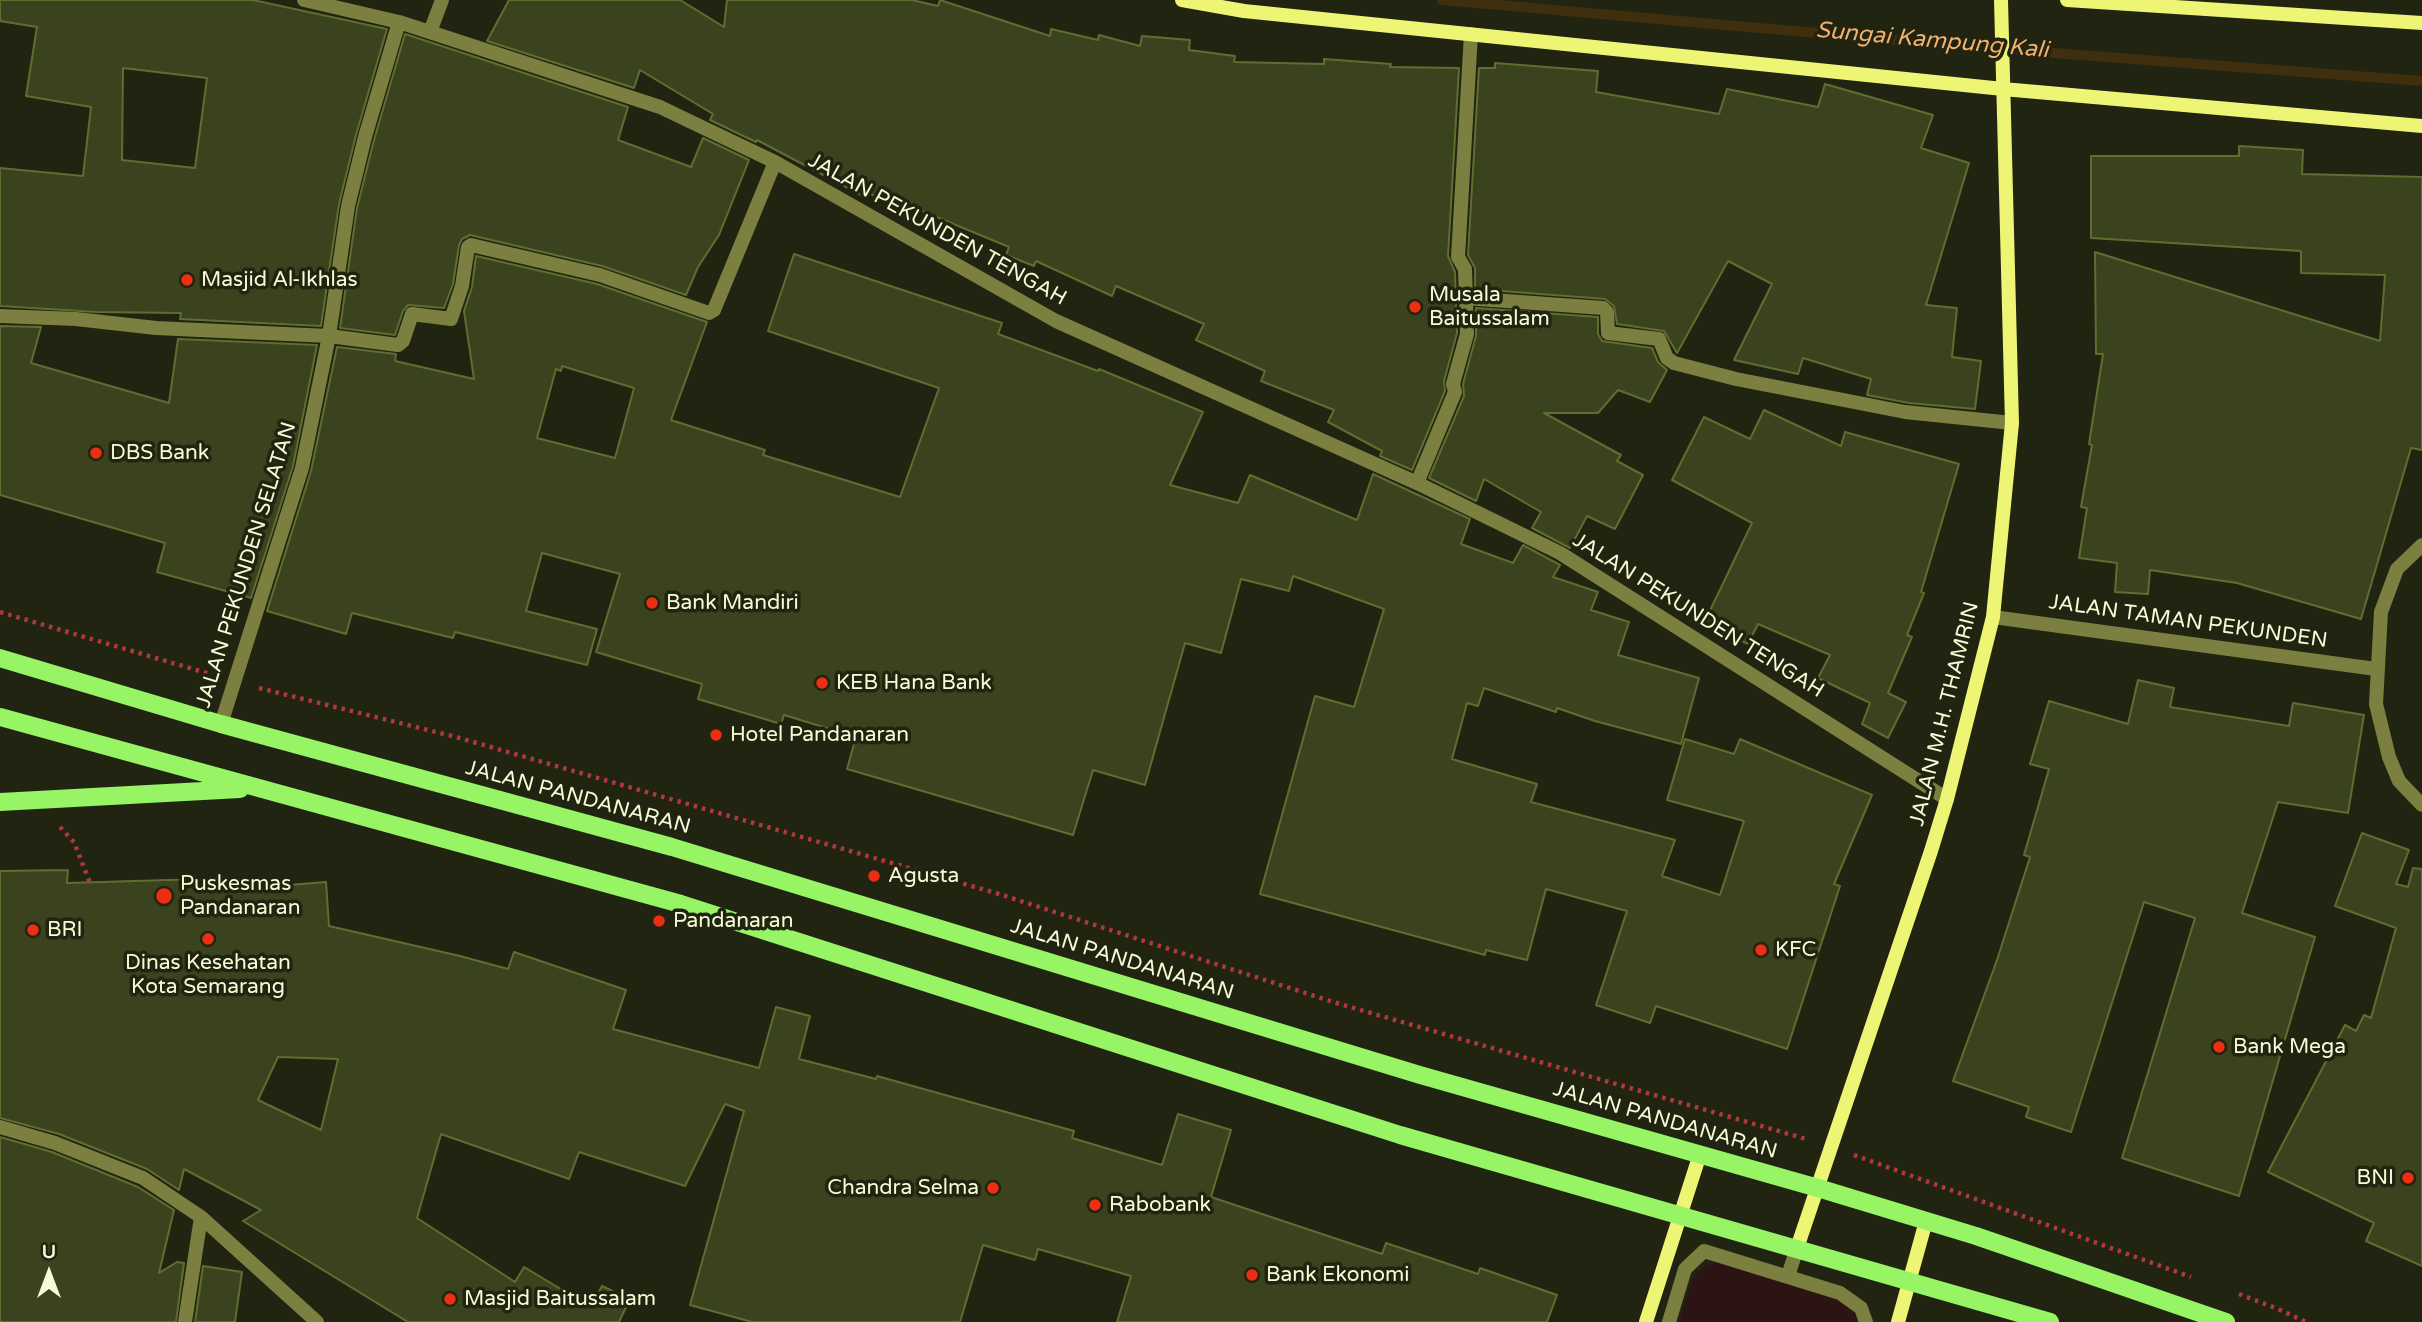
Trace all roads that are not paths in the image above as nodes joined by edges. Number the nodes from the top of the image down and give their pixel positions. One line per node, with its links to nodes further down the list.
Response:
1 (304, 0): 6 (street, JALAN PEKUNDEN TENGAH)
2 (442, 0): 8 (street)
3 (1182, 0): 9 (main road)
4 (2067, 0): 7 (main road)
5 (2001, 4): 10 (main road, JALAN M.H. THAMRIN)
6 (399, 22): 8 (street, JALAN PEKUNDEN TENGAH); 15 (street, JALAN PEKUNDEN SELATAN)
7 (2422, 23)
8 (430, 32): 12 (street, JALAN PEKUNDEN TENGAH)
9 (1471, 34): 10 (main road); 13 (street)
10 (2003, 84): 11 (main road); 16 (main road, JALAN M.H. THAMRIN)
11 (2422, 126)
12 (775, 162): 15 (street); 17 (street, JALAN PEKUNDEN TENGAH)
13 (1465, 298): 16 (street); 17 (street)
14 (0, 316): 15 (street)
15 (329, 336): 23 (street, JALAN PEKUNDEN SELATAN)
16 (2012, 423): 19 (main road, JALAN M.H. THAMRIN)
17 (1417, 483): 25 (street, JALAN PEKUNDEN TENGAH)
18 (2422, 545): 21 (street)
19 (1993, 617): 21 (street, JALAN TAMAN PEKUNDEN); 25 (main road, JALAN M.H. THAMRIN)
20 (0, 658): 23 (main road, JALAN PANDANARAN)
21 (2376, 669): 27 (street)
22 (0, 717): 24 (main road)
23 (221, 724): 29 (main road, JALAN PANDANARAN)
24 (257, 788): 26 (main road); 31 (main road)
25 (1947, 799): 30 (main road, JALAN M.H. THAMRIN)
26 (0, 802)
27 (2422, 805)
28 (0, 1127): 32 (street)
29 (1700, 1153): 30 (main road, JALAN PANDANARAN); 31 (main road)
30 (1818, 1188): 33 (main road, JALAN PANDANARAN); 34 (main road, JALAN M.H. THAMRIN)
31 (1680, 1216): 34 (main road); 39 (main road)
32 (201, 1217): 37 (street); 38 (street)
33 (1926, 1221): 36 (main road); 44 (main road, JALAN PANDANARAN)
34 (1797, 1248): 35 (street); 36 (main road)
35 (1788, 1276): 40 (street); 41 (street)
36 (1909, 1280): 42 (main road); 43 (main road)
37 (185, 1322)
38 (317, 1322)
39 (1646, 1322)
40 (1669, 1322)
41 (1866, 1322)
42 (1898, 1322)
43 (2050, 1322)
44 (2226, 1322)

